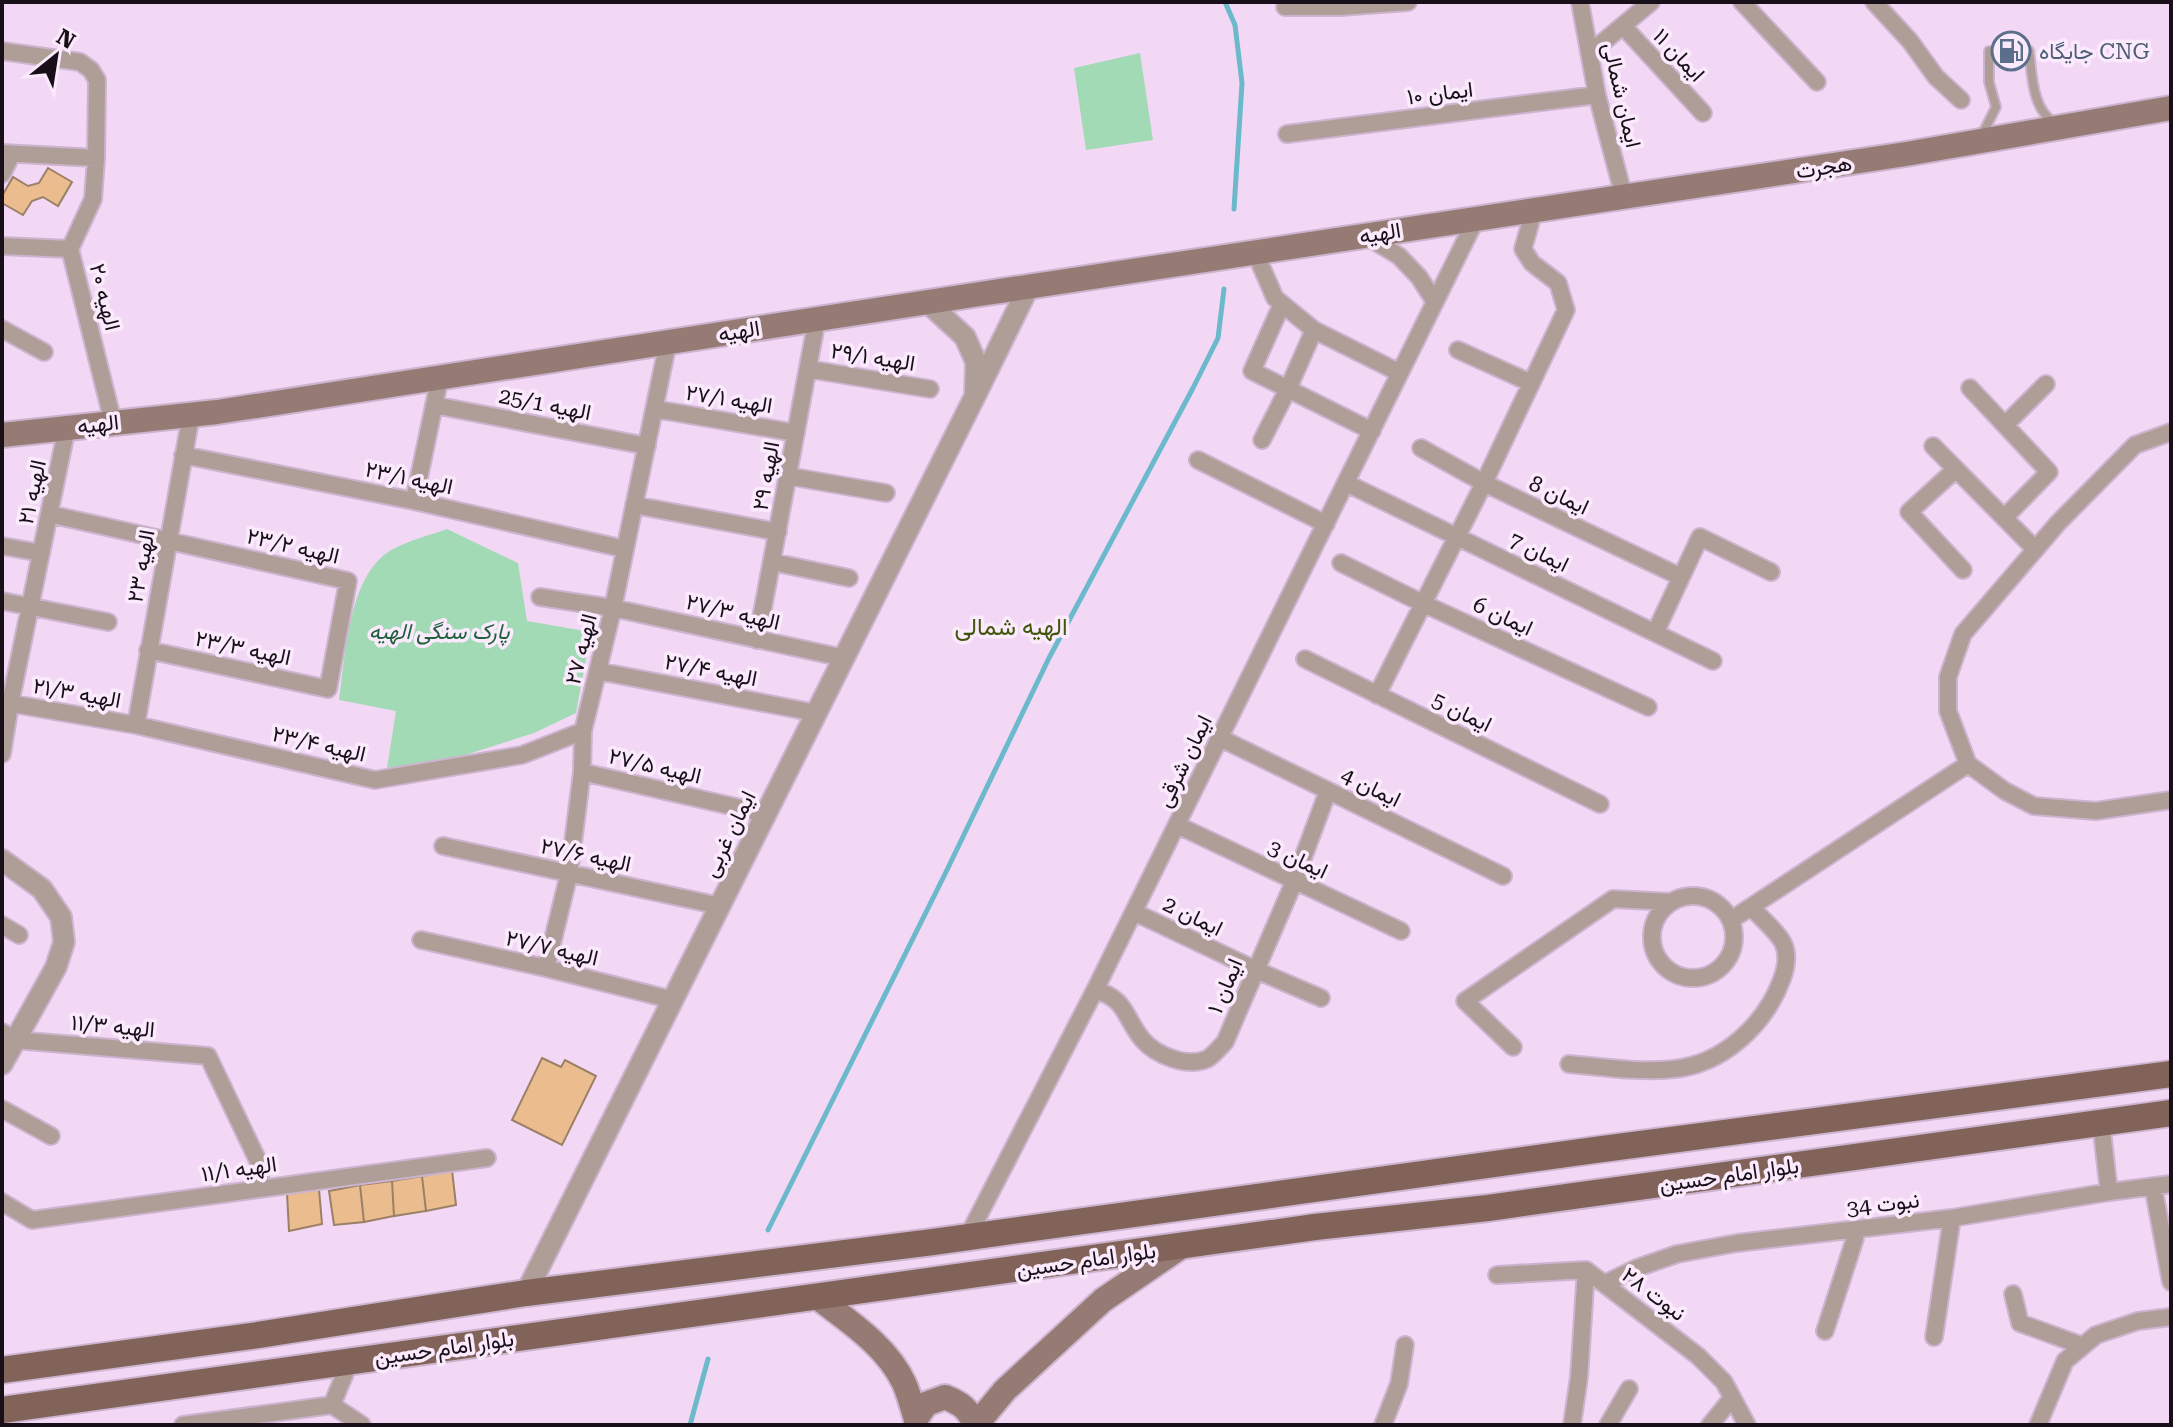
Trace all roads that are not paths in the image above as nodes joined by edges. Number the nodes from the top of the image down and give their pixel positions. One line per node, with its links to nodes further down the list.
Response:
1 (1408, 2): 6 (street)
2 (1580, 2): 10 (street, ایمان شمالی)
3 (1651, 2): 8 (street)
4 (1742, 2): 11 (street)
5 (1874, 2): 13 (street)
6 (1342, 5): 7 (street)
7 (1285, 7)
8 (1623, 26): 10 (street); 15 (street, ایمان ۱۱)
9 (2, 51): 20 (street)
10 (1590, 53): 12 (street, ایمان شمالی)
11 (1817, 82)
12 (1597, 95): 17 (street, ایمان ۱۰); 22 (street, ایمان شمالی)
13 (1961, 100)
14 (2171, 108): 16 (main road, هجرت)
15 (1703, 113)
16 (2062, 127): 18 (main road, هجرت); 18 (lane)
17 (1287, 134)
18 (1979, 142): 22 (main road, هجرت)
19 (7, 153): 20 (street); 21 (street)
20 (96, 158): 27 (street)
21 (2, 174)
22 (1624, 197): 23 (main road, هجرت)
23 (1534, 210): 24 (main road, هجرت); 42 (street)
24 (1476, 219): 25 (main road, الهیه); 31 (street, ایمان شرقی)
25 (1366, 236): 28 (main road, الهیه); 31 (street)
26 (2, 246): 27 (street, الهیه ۲۰)
27 (70, 249): 51 (street, الهیه ۲۰)
28 (1255, 252): 29 (main road, الهیه); 32 (street)
29 (1029, 286): 30 (main road, الهیه); 47 (street, ایمان غربی)
30 (927, 302): 33 (main road, الهیه); 47 (street)
31 (1435, 302): 40 (street, ایمان شرقی)
32 (1282, 304): 35 (street); 46 (street)
33 (817, 319): 36 (main road, الهیه); 39 (street, الهیه ۲۹)
34 (2, 329): 38 (street)
35 (1314, 330): 40 (street); 46 (street)
36 (668, 342): 41 (main road, الهیه); 49 (street, الهیه ۲۷)
37 (1458, 350): 42 (street)
38 (44, 352)
39 (808, 369): 45 (street, الهیه ۲۹/۱); 56 (street, الهیه ۲۹)
40 (1400, 373): 54 (street, ایمان شرقی)
41 (440, 377): 48 (street); 50 (main road, الهیه)
42 (1531, 383): 67 (street)
43 (2046, 384): 52 (street)
44 (1970, 388): 52 (street)
45 (930, 389)
46 (1288, 389): 54 (street); 58 (street)
47 (975, 396): 96 (street, ایمان غربی)
48 (434, 405): 59 (street, الهیه 25/1); 69 (street)
49 (655, 409): 56 (street, الهیه ۲۷/۱); 59 (street, الهیه ۲۷)
50 (191, 415): 51 (main road, الهیه); 62 (street, الهیه ۲۳)
51 (113, 422): 53 (main road, الهیه)
52 (2005, 425): 72 (street)
53 (67, 427): 57 (main road, الهیه); 71 (street, الهیه ۲۱)
54 (1372, 431): 66 (street, ایمان شرقی)
55 (2171, 432): 79 (street)
56 (796, 433): 65 (street, الهیه ۲۹)
57 (2, 435)
58 (1262, 440)
59 (647, 446): 70 (street, الهیه ۲۷)
60 (1933, 446): 64 (street)
61 (1421, 448): 67 (street, ایمان 8)
62 (183, 455): 69 (street, الهیه ۲۳/۱); 76 (street, الهیه ۲۳)
63 (1198, 460): 73 (street)
64 (1956, 469): 72 (street); 83 (street)
65 (788, 476): 68 (street); 74 (street, الهیه ۲۹)
66 (1346, 483): 73 (street, ایمان شرقی); 75 (street, ایمان 7)
67 (1484, 483): 75 (street); 85 (street, ایمان 8)
68 (886, 493)
69 (414, 501): 78 (street, الهیه ۲۳/۱)
70 (634, 505): 74 (street); 78 (street, الهیه ۲۷)
71 (49, 514): 76 (street); 80 (street, الهیه ۲۱)
72 (2004, 518): 79 (street)
73 (1326, 524): 107 (street, ایمان شرقی)
74 (778, 532): 81 (street, الهیه ۲۹)
75 (1457, 537): 89 (street); 93 (street, ایمان 7)
76 (168, 540): 95 (street, الهیه ۲۳); 100 (street, الهیه ۲۳/۲)
77 (2, 546): 80 (street)
78 (625, 549): 91 (street, الهیه ۲۷)
79 (2035, 549): 109 (street)
80 (41, 553): 90 (street, الهیه ۲۱)
81 (772, 562): 86 (street); 94 (street, الهیه ۲۹)
82 (1341, 563): 89 (street, ایمان 6)
83 (1963, 570)
84 (1771, 572): 85 (street)
85 (1681, 577): 93 (street)
86 (849, 578)
87 (540, 597): 91 (street, الهیه ۲۷/۳)
88 (2, 601): 90 (street)
89 (1424, 604): 101 (street); 103 (street, ایمان 6)
90 (31, 607): 92 (street); 102 (street, الهیه ۲۱)
91 (613, 608): 94 (street, الهیه ۲۷/۳); 99 (street, الهیه ۲۷)
92 (108, 622)
93 (1655, 633): 98 (street, ایمان 7)
94 (757, 640): 96 (street, الهیه ۲۷/۳)
95 (148, 650): 100 (street, الهیه ۲۳/۳); 105 (street, الهیه ۲۳)
96 (844, 658): 104 (street, ایمان غربی)
97 (1305, 659): 101 (street, ایمان 5)
98 (1713, 661)
99 (598, 671): 104 (street, الهیه ۲۷/۴); 106 (street, الهیه ۲۷)
100 (328, 689)
101 (1377, 695): 113 (street, ایمان 5)
102 (6, 703): 105 (street, الهیه ۲۱/۳); 108 (street, الهیه ۲۱)
103 (1648, 707)
104 (816, 713): 114 (street, ایمان غربی)
105 (136, 725): 106 (street, الهیه ۲۳/۴)
106 (583, 731): 110 (street, الهیه ۲۷)
107 (1220, 738): 111 (street, ایمان 4); 115 (street, ایمان شرقی)
108 (2, 754)
109 (1968, 764): 112 (street); 123 (street)
110 (582, 772): 114 (street, الهیه ۲۷/۵); 118 (street, الهیه ۲۷)
111 (1328, 791): 119 (street, ایمان 4); 120 (street, ایمان ۱)
112 (2171, 800)
113 (1600, 804)
114 (766, 814): 122 (street, ایمان غربی)
115 (1177, 825): 120 (street, ایمان 3); 124 (street, ایمان شرقی)
116 (443, 846): 118 (street, الهیه ۲۷/۶)
117 (2, 860): 135 (street)
118 (569, 874): 122 (street, الهیه ۲۷/۶); 130 (street, الهیه ۲۷)
119 (1503, 876)
120 (1294, 882): 127 (street, ایمان 3); 131 (street, ایمان ۱)
121 (1672, 902): 125 (street); 125 (street); 136 (street)
122 (720, 906): 134 (street, ایمان غربی)
123 (1751, 907): 125 (street); 138 (street)
124 (1134, 912): 131 (street, ایمان 2); 132 (street, ایمان شرقی)
125 (1731, 920)
126 (2, 925): 128 (street)
127 (1401, 931)
128 (19, 935)
129 (421, 940): 130 (street, الهیه ۲۷/۷)
130 (546, 968): 134 (street, الهیه ۲۷/۷)
131 (1256, 970): 132 (street, ایمان ۱); 133 (street, ایمان 2)
132 (1095, 990): 152 (street, ایمان شرقی)
133 (1321, 998)
134 (673, 1000): 158 (street, ایمان غربی)
135 (9, 1036): 137 (street); 147 (street, الهیه ۱۱/۳)
136 (1513, 1047)
137 (2, 1064)
138 (1569, 1064)
139 (2171, 1074): 152 (main road, بلوار امام حسین)
140 (2, 1109): 143 (street)
141 (2164, 1117): 142 (main road, بلوار امام حسین)
142 (2101, 1123): 148 (street); 153 (main road, بلوار امام حسین)
143 (51, 1136)
144 (487, 1158): 147 (street, الهیه ۱۱/۱)
145 (2171, 1184): 146 (street, نبوت 34)
146 (2153, 1186): 148 (street, نبوت 34); 156 (street)
147 (260, 1188): 149 (street, الهیه ۱۱/۱)
148 (2109, 1192): 150 (street, نبوت 34)
149 (2, 1202)
150 (1952, 1218): 151 (street, نبوت 34); 163 (street)
151 (1858, 1229): 157 (street, نبوت 34); 162 (street)
152 (968, 1236): 158 (main road, بلوار امام حسین)
153 (1182, 1246): 160 (main road, بلوار امام حسین); 176 (main road)
154 (1586, 1270): 155 (street); 157 (street, نبوت ۲۸); 178 (street)
155 (1497, 1275)
156 (2171, 1282)
157 (1604, 1284): 169 (street, نبوت ۲۸)
158 (526, 1293): 167 (main road, بلوار امام حسین)
159 (2013, 1294): 165 (street)
160 (817, 1297): 166 (main road, بلوار امام حسین); 173 (main road)
161 (2171, 1317): 165 (street)
162 (1825, 1331)
163 (1934, 1337)
164 (1405, 1345): 177 (street)
165 (2083, 1346): 182 (street)
166 (350, 1361): 170 (street); 171 (main road, بلوار امام حسین)
167 (2, 1370)
168 (1629, 1389): 179 (street)
169 (1732, 1398): 180 (street); 181 (street, نبوت ۲۸)
170 (332, 1405): 172 (street); 175 (street)
171 (2, 1410)
172 (220, 1422): 174 (street)
173 (916, 1422): 176 (main road)
174 (183, 1425)
175 (362, 1425)
176 (975, 1425)
177 (1383, 1425)
178 (1572, 1425)
179 (1608, 1425)
180 (1710, 1425)
181 (1747, 1425)
182 (2038, 1425)

